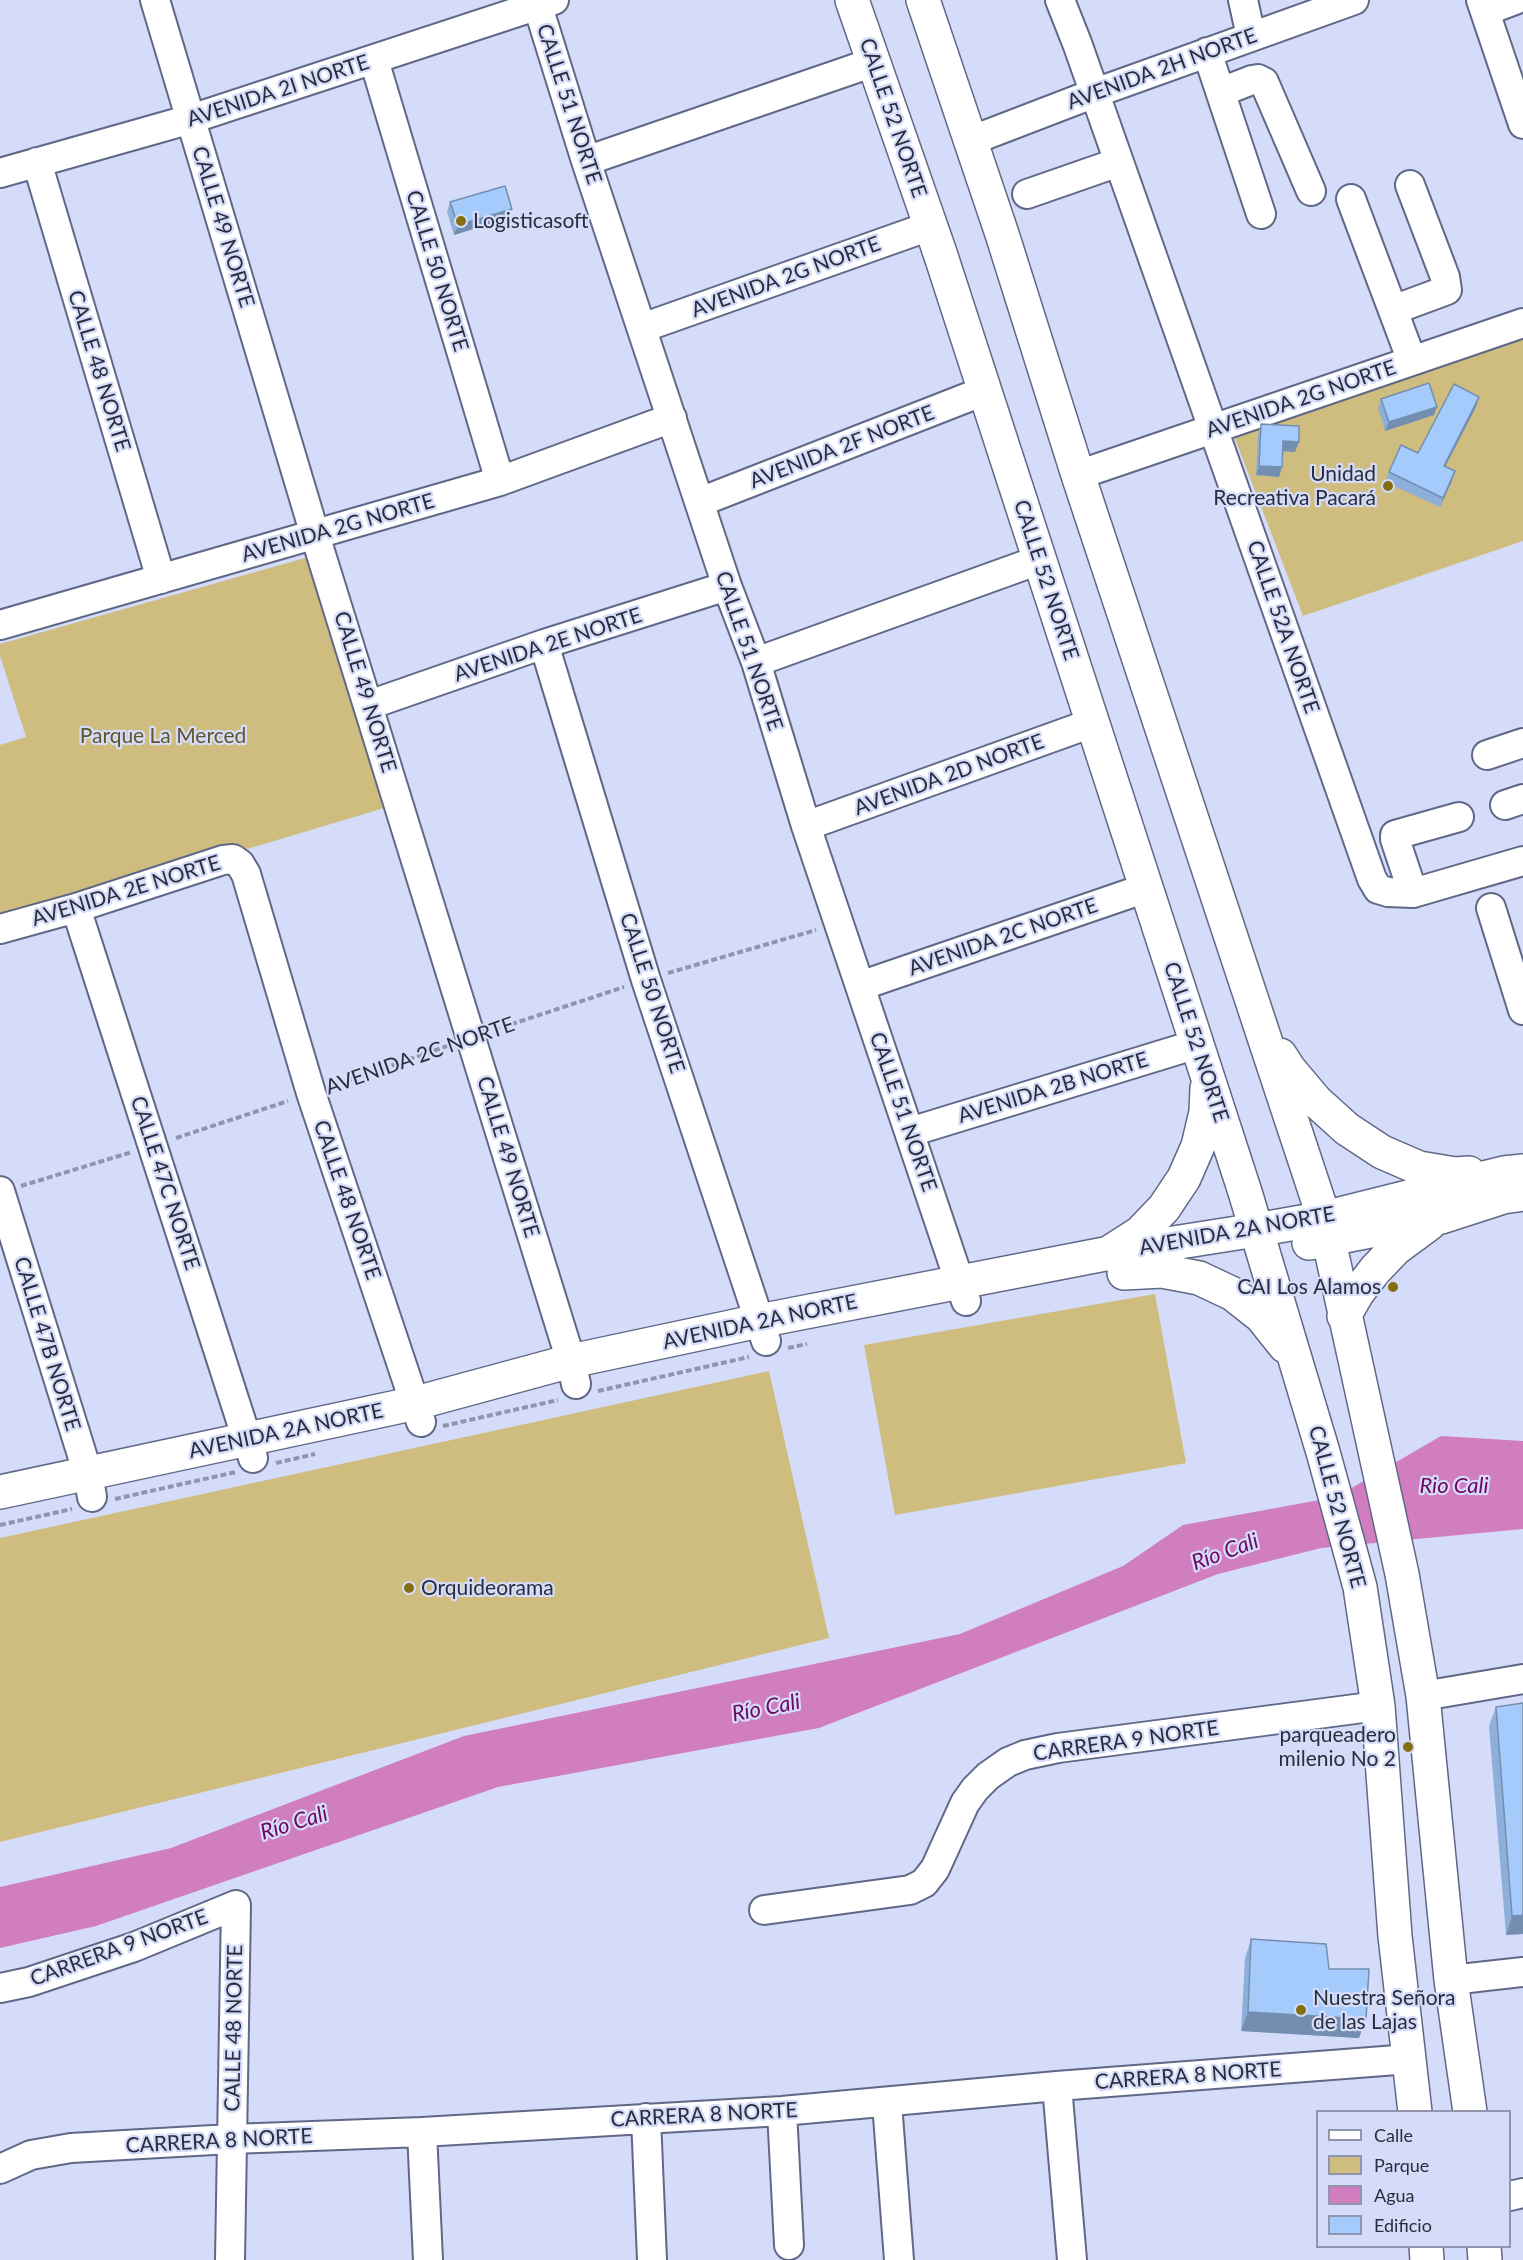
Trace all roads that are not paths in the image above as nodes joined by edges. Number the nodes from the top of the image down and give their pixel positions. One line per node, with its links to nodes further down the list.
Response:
1 (155, 0): 16 (street, CALLE 49 NORTE)
2 (852, 0): 13 (main road, CALLE 52 NORTE)
3 (922, 0): 18 (main road)
4 (1060, 0): 15 (street, CALLE 52A NORTE)
5 (1243, 0): 10 (street)
6 (1354, 0): 10 (street, AVENIDA 2H NORTE)
7 (1515, 0): 9 (street)
8 (542, 2): 12 (street, AVENIDA 2I NORTE); 19 (street, CALLE 51 NORTE)
9 (1483, 6): 17 (street)
10 (1251, 36): 11 (street, AVENIDA 2H NORTE)
11 (1207, 52): 14 (street); 15 (street, AVENIDA 2H NORTE)
12 (374, 60): 16 (street, AVENIDA 2I NORTE); 37 (street, CALLE 50 NORTE)
13 (874, 62): 19 (street); 28 (main road, CALLE 52 NORTE)
14 (1221, 92): 24 (street); 27 (street)
15 (1095, 93): 18 (street, AVENIDA 2H NORTE); 21 (street, CALLE 52A NORTE)
16 (190, 119): 20 (street, AVENIDA 2I NORTE); 39 (street, CALLE 49 NORTE)
17 (1523, 124)
18 (970, 141): 36 (main road)
19 (586, 161): 31 (street, CALLE 51 NORTE)
20 (37, 162): 22 (street, AVENIDA 2I NORTE); 41 (street, CALLE 48 NORTE)
21 (1119, 162): 25 (street); 35 (street, CALLE 52A NORTE)
22 (0, 174)
23 (1410, 185): 29 (street)
24 (1311, 191)
25 (1027, 194)
26 (1351, 199): 29 (street)
27 (1261, 214)
28 (930, 226): 31 (street, AVENIDA 2G NORTE); 33 (main road, CALLE 52 NORTE)
29 (1394, 310): 32 (street)
30 (1523, 323): 32 (street, AVENIDA 2G NORTE)
31 (642, 328): 34 (street, CALLE 51 NORTE)
32 (1412, 361): 35 (street, AVENIDA 2G NORTE)
33 (984, 391): 38 (street, AVENIDA 2F NORTE); 40 (main road, CALLE 52 NORTE)
34 (672, 418): 37 (street, AVENIDA 2G NORTE); 38 (street, CALLE 51 NORTE)
35 (1213, 429): 36 (street, AVENIDA 2G NORTE); 55 (street, CALLE 52A NORTE)
36 (1078, 475): 60 (main road)
37 (500, 481): 39 (street, AVENIDA 2G NORTE)
38 (700, 502): 42 (street, CALLE 51 NORTE)
39 (315, 535): 41 (street, AVENIDA 2G NORTE); 46 (street, CALLE 49 NORTE)
40 (1039, 560): 45 (street); 47 (main road, CALLE 52 NORTE)
41 (160, 579): 43 (street, AVENIDA 2G NORTE)
42 (727, 586): 44 (street, AVENIDA 2E NORTE); 45 (street, CALLE 51 NORTE)
43 (1, 629)
44 (544, 644): 46 (street, AVENIDA 2E NORTE); 74 (street, CALLE 50 NORTE)
45 (756, 662): 51 (street, CALLE 51 NORTE)
46 (369, 705): 76 (street, CALLE 49 NORTE)
47 (1092, 723): 51 (street, AVENIDA 2D NORTE); 54 (main road, CALLE 52 NORTE)
48 (1523, 744): 49 (street)
49 (1488, 755)
50 (1459, 817): 55 (street)
51 (806, 826): 59 (street, CALLE 51 NORTE)
52 (1523, 861): 55 (street)
53 (246, 874): 56 (street, AVENIDA 2E NORTE); 78 (street, CALLE 48 NORTE)
54 (1146, 888): 59 (street, AVENIDA 2C NORTE); 62 (main road, CALLE 52 NORTE)
55 (1413, 893)
56 (76, 908): 58 (street, AVENIDA 2E NORTE); 79 (street, CALLE 47C NORTE)
57 (1491, 908): 61 (street)
58 (0, 929)
59 (860, 986): 64 (street, CALLE 51 NORTE)
60 (1252, 995): 65 (main road); 66 (main road)
61 (1523, 1010)
62 (1197, 1044): 63 (main road, CALLE 52 NORTE); 64 (street, AVENIDA 2B NORTE)
63 (1207, 1077): 68 (main road, CALLE 52 NORTE); 72 (main road)
64 (910, 1132): 73 (street, CALLE 51 NORTE)
65 (1310, 1176): 68 (main road); 70 (main road)
66 (1517, 1179): 69 (main road, AVENIDA 2A NORTE); 70 (main road, AVENIDA 2A NORTE)
67 (0, 1192): 80 (street, CALLE 47B NORTE)
68 (1245, 1192): 71 (main road, CALLE 52 NORTE)
69 (1441, 1217): 70 (main road, AVENIDA 2A NORTE); 75 (main road)
70 (1322, 1233): 71 (main road, AVENIDA 2A NORTE); 75 (main road)
71 (1259, 1240): 72 (main road, AVENIDA 2A NORTE); 77 (main road, CALLE 52 NORTE)
72 (1117, 1263): 73 (main road, AVENIDA 2A NORTE); 77 (main road)
73 (963, 1291): 74 (main road, AVENIDA 2A NORTE)
74 (762, 1331): 76 (main road, AVENIDA 2A NORTE)
75 (1347, 1331): 84 (main road)
76 (573, 1373): 78 (main road, AVENIDA 2A NORTE)
77 (1299, 1373): 85 (main road, CALLE 52 NORTE)
78 (418, 1412): 79 (main road, AVENIDA 2A NORTE)
79 (250, 1448): 80 (main road, AVENIDA 2A NORTE)
80 (90, 1486): 81 (main road, AVENIDA 2A NORTE); 82 (main road, AVENIDA 2A NORTE)
81 (0, 1492)
82 (0, 1515)
83 (1523, 1679): 84 (street)
84 (1424, 1696): 89 (main road)
85 (1378, 1706): 87 (street, CARRERA 9 NORTE); 88 (main road, CALLE 52 NORTE)
86 (236, 1905): 92 (street, CARRERA 9 NORTE); 101 (street, CALLE 48 NORTE)
87 (764, 1910)
88 (1395, 1936): 89 (main road); 93 (main road, CALLE 52 NORTE)
89 (1446, 1937): 91 (main road)
90 (1523, 1972): 91 (street)
91 (1450, 1980): 97 (main road)
92 (0, 1988)
93 (1410, 2059): 94 (street, CARRERA 8 NORTE); 96 (main road, CALLE 52 NORTE)
94 (1057, 2086): 95 (street, CARRERA 8 NORTE); 108 (street)
95 (888, 2103): 98 (street, CARRERA 8 NORTE); 107 (street)
96 (1414, 2110)
97 (1470, 2110)
98 (782, 2111): 99 (street, CARRERA 8 NORTE); 103 (street)
99 (646, 2118): 100 (street, CARRERA 8 NORTE); 106 (street)
100 (422, 2132): 101 (street, CARRERA 8 NORTE); 105 (street)
101 (231, 2139): 102 (street, CARRERA 8 NORTE); 104 (street, CALLE 48 NORTE)
102 (0, 2169)
103 (789, 2245)
104 (230, 2260)
105 (428, 2260)
106 (652, 2260)
107 (899, 2260)
108 (1072, 2260)

